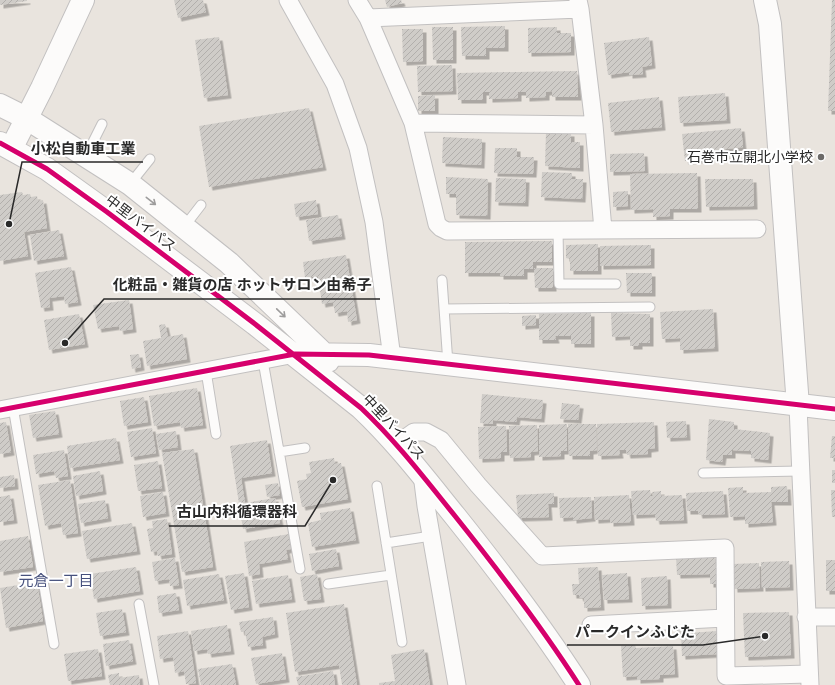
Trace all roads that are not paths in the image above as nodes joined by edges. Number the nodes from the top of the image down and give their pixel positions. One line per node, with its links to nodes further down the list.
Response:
1 (83, 0): 8 (street)
2 (288, 0): 27 (street)
3 (357, 0): 6 (street)
4 (765, 0): 31 (street)
5 (579, 4): 6 (street); 11 (street)
6 (368, 18): 9 (street)
7 (0, 105): 8 (street, 中里バイパス)
8 (26, 118): 12 (street); 13 (street, 中里バイパス)
9 (413, 123): 11 (street); 19 (street)
10 (102, 124): 13 (lane)
11 (594, 124): 20 (street)
12 (5, 146): 25 (street, 中里バイパス)
13 (86, 156): 15 (street, 中里バイパス)
14 (150, 159): 15 (lane)
15 (130, 184): 17 (street, 中里バイパス, one-way to 17)
16 (201, 205): 17 (lane)
17 (184, 227): 26 (street, 中里バイパス, one-way to 26)
18 (757, 229): 20 (street)
19 (558, 230): 20 (street); 22 (lane)
20 (603, 230)
21 (442, 280): 24 (lane)
22 (616, 284)
23 (650, 307): 24 (lane)
24 (444, 309): 29 (lane)
25 (295, 354): 26 (street); 28 (street); 33 (street, 中里バイパス)
26 (324, 354): 27 (street); 33 (street, 中里バイパス)
27 (392, 358): 29 (street)
28 (263, 361): 30 (street); 38 (lane)
29 (448, 365): 31 (street)
30 (206, 371): 32 (street); 35 (lane)
31 (798, 406): 34 (street); 39 (street)
32 (6, 408): 54 (lane)
33 (362, 408): 36 (street, 中里バイパス)
34 (835, 409)
35 (216, 434)
36 (396, 445): 41 (street, 中里バイパス); 51 (street)
37 (305, 448): 38 (lane)
38 (279, 452): 45 (lane)
39 (800, 471): 40 (lane); 50 (street)
40 (703, 473)
41 (422, 474): 43 (street); 58 (street, 中里バイパス)
42 (377, 486): 44 (lane)
43 (431, 536): 44 (lane); 57 (street)
44 (386, 543): 46 (lane)
45 (300, 569)
46 (391, 575): 47 (lane); 53 (lane)
47 (328, 584)
48 (139, 604): 56 (lane)
49 (835, 616): 50 (street)
50 (806, 617): 55 (street)
51 (726, 618): 52 (street); 55 (street)
52 (591, 625)
53 (402, 642)
54 (54, 644)
55 (809, 680)
56 (154, 685)
57 (457, 685)
58 (579, 685)

